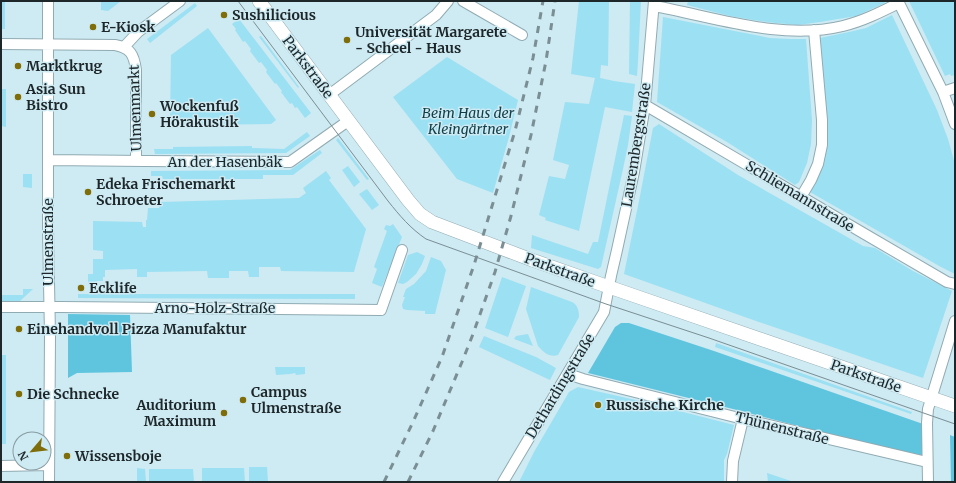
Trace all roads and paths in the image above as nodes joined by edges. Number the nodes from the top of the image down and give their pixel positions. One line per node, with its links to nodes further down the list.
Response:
1 (48, 1): 11 (street, Ulmenstraße)
2 (180, 1): 12 (street)
3 (259, 1): 15 (main road, Parkstraße)
4 (448, 1): 15 (street)
5 (463, 1): 9 (street)
6 (899, 2): 8 (street); 14 (street)
7 (654, 4): 8 (street); 16 (street, Laurembergstraße)
8 (814, 30): 21 (street)
9 (522, 35)
10 (1, 44): 11 (street, Ulmenmarkt)
11 (48, 45): 12 (street, Ulmenmarkt); 19 (street, Ulmenstraße)
12 (124, 47): 20 (street, Ulmenmarkt)
13 (955, 88): 14 (street)
14 (943, 92): 18 (street)
15 (329, 95): 17 (main road, Parkstraße)
16 (645, 105): 21 (street, Schliemannstraße); 24 (street, Laurembergstraße)
17 (348, 121): 20 (street, An der Hasenbäk); 24 (main road, Parkstraße)
18 (955, 124)
19 (48, 160): 20 (street, Ulmenmarkt); 25 (street, Ulmenstraße)
20 (136, 161)
21 (801, 197): 23 (street, Schliemannstraße)
22 (402, 250): 25 (street, Arno-Holz-Straße)
23 (955, 284)
24 (609, 287): 28 (street, Dethardingstraße); 29 (main road, Parkstraße)
25 (49, 307): 26 (street, Arno-Holz-Straße); 32 (street, Ulmenstraße)
26 (1, 308)
27 (955, 321): 29 (street)
28 (568, 374): 31 (street, Thünenstraße); 38 (street, Dethardingstraße)
29 (931, 398): 30 (main road, Parkstraße); 33 (street)
30 (955, 406)
31 (743, 419): 33 (street, Thünenstraße); 39 (street)
32 (49, 431)
33 (927, 462): 40 (street)
34 (1, 466): 35 (street)
35 (12, 466)
36 (49, 471): 37 (street, Ulmenstraße)
37 (49, 482)
38 (502, 482)
39 (732, 482)
40 (928, 482)

